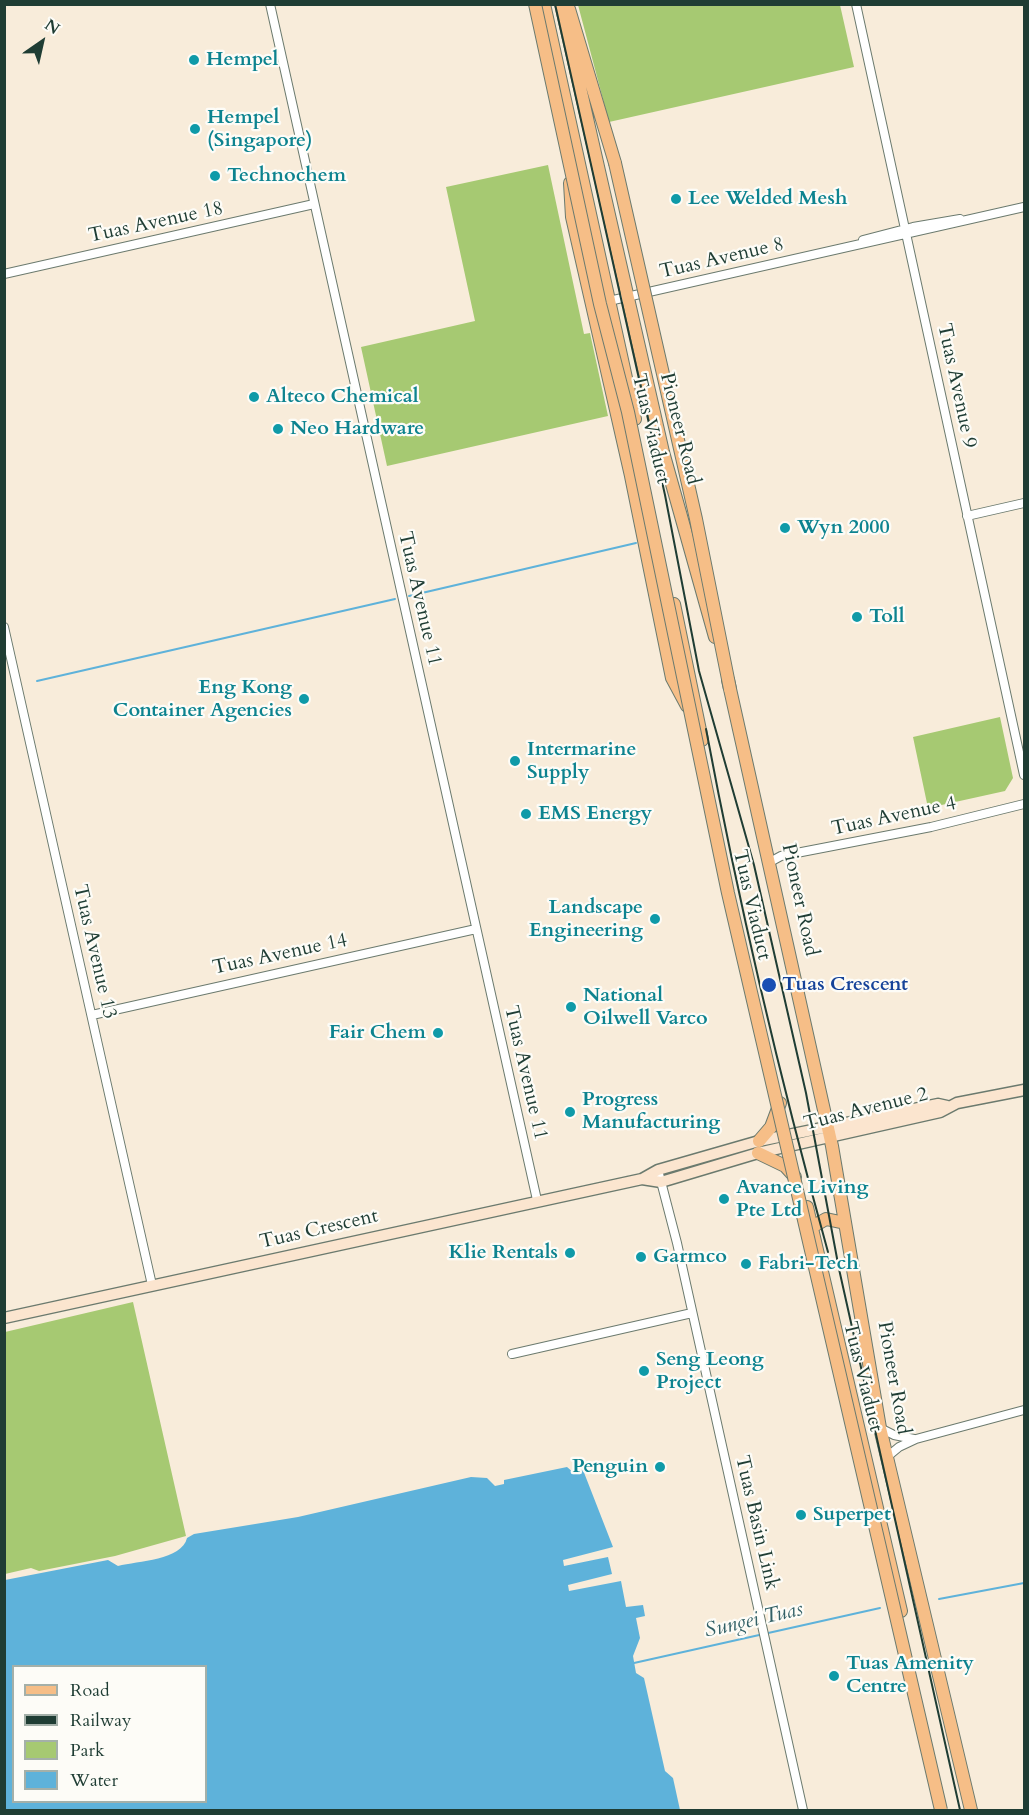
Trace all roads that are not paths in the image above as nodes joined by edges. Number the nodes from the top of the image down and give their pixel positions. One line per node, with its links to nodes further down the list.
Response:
1 (270, 4): 8 (street, Tuas Avenue 11)
2 (535, 4): 18 (main road, Tuas Viaduct, bridge)
3 (544, 4): 7 (main road, Pioneer Road)
4 (561, 4): 12 (main road, Pioneer Road)
5 (568, 4): 17 (main road, bridge)
6 (856, 4): 10 (street, Tuas Avenue 9)
7 (568, 108): 13 (main road, Pioneer Road); 18 (main road)
8 (314, 204): 11 (street, Tuas Avenue 18); 22 (street, Tuas Avenue 11)
9 (1024, 207): 10 (street, Tuas Avenue 8)
10 (905, 232): 12 (street, Tuas Avenue 8); 15 (street, Tuas Avenue 9)
11 (4, 274)
12 (628, 297): 13 (street, Tuas Avenue 8); 17 (main road, Pioneer Road)
13 (609, 301): 25 (main road, Pioneer Road)
14 (1024, 503): 15 (street)
15 (967, 516): 19 (street, Tuas Avenue 9)
16 (4, 627): 23 (street, Tuas Avenue 13)
17 (730, 689): 21 (main road, Pioneer Road)
18 (689, 710): 43 (main road, Tuas Viaduct, bridge)
19 (1024, 775)
20 (1024, 804): 21 (street, Tuas Avenue 4)
21 (770, 862): 26 (main road, Pioneer Road)
22 (476, 929): 23 (street, Tuas Avenue 14); 31 (street, Tuas Avenue 11)
23 (92, 1015): 34 (street, Tuas Avenue 13)
24 (1024, 1090): 26 (street, Tuas Avenue 2)
25 (780, 1101): 27 (main road, Pioneer Road); 28 (main road)
26 (828, 1132): 27 (street, Tuas Crescent); 32 (main road, Pioneer Road)
27 (790, 1140): 28 (street, Tuas Crescent); 30 (main road, Pioneer Road)
28 (759, 1147): 29 (street, Tuas Crescent); 30 (main road)
29 (659, 1176): 31 (street, Tuas Crescent); 35 (street, Tuas Basin Link)
30 (801, 1182): 33 (main road, Pioneer Road)
31 (537, 1200): 34 (street, Tuas Crescent)
32 (845, 1223): 33 (main road); 39 (main road, Pioneer Road)
33 (812, 1227): 43 (main road, Pioneer Road)
34 (152, 1285): 36 (street, Tuas Crescent)
35 (692, 1313): 37 (street); 42 (street, Tuas Basin Link)
36 (4, 1318)
37 (512, 1353)
38 (1024, 1410): 40 (street)
39 (880, 1428): 40 (street); 41 (main road, Pioneer Road)
40 (916, 1439): 41 (street)
41 (887, 1457): 44 (main road, Pioneer Road)
42 (803, 1810)
43 (943, 1810)
44 (971, 1810)

